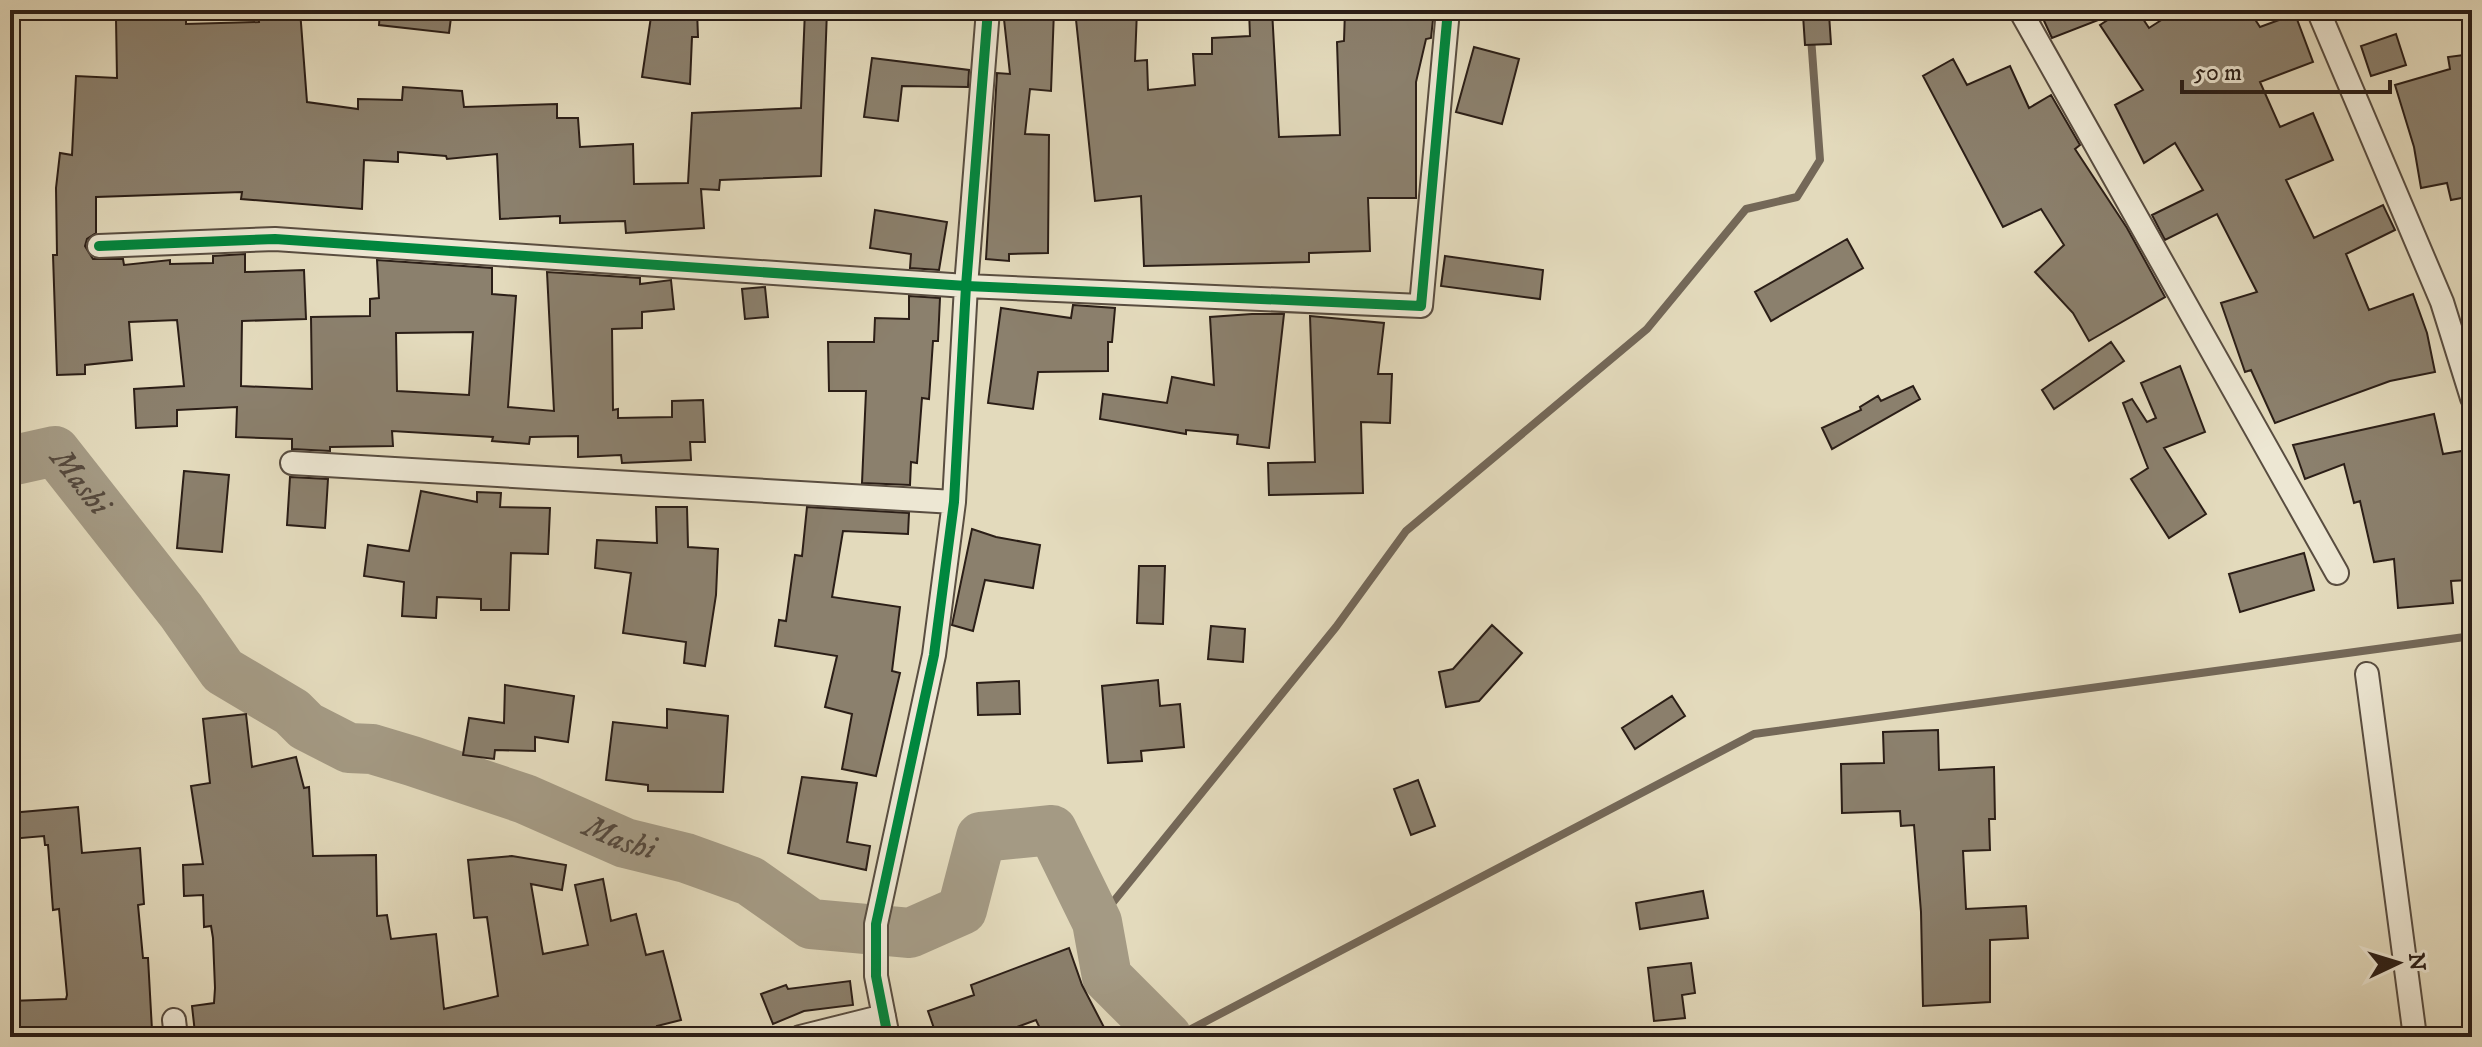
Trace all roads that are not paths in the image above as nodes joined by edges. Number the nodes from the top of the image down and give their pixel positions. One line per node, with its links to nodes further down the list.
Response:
1 (988, 10): 6 (street)
2 (1448, 10): 6 (street)
3 (2020, 10): 10 (street)
4 (2318, 10): 7 (street)
5 (99, 246): 6 (street)
6 (966, 286): 9 (street)
7 (2472, 398)
8 (292, 463): 9 (street)
9 (954, 502): 12 (street)
10 (2337, 573)
11 (2367, 674): 14 (street)
12 (886, 1026): 13 (street)
13 (800, 1037)
14 (2415, 1037)

